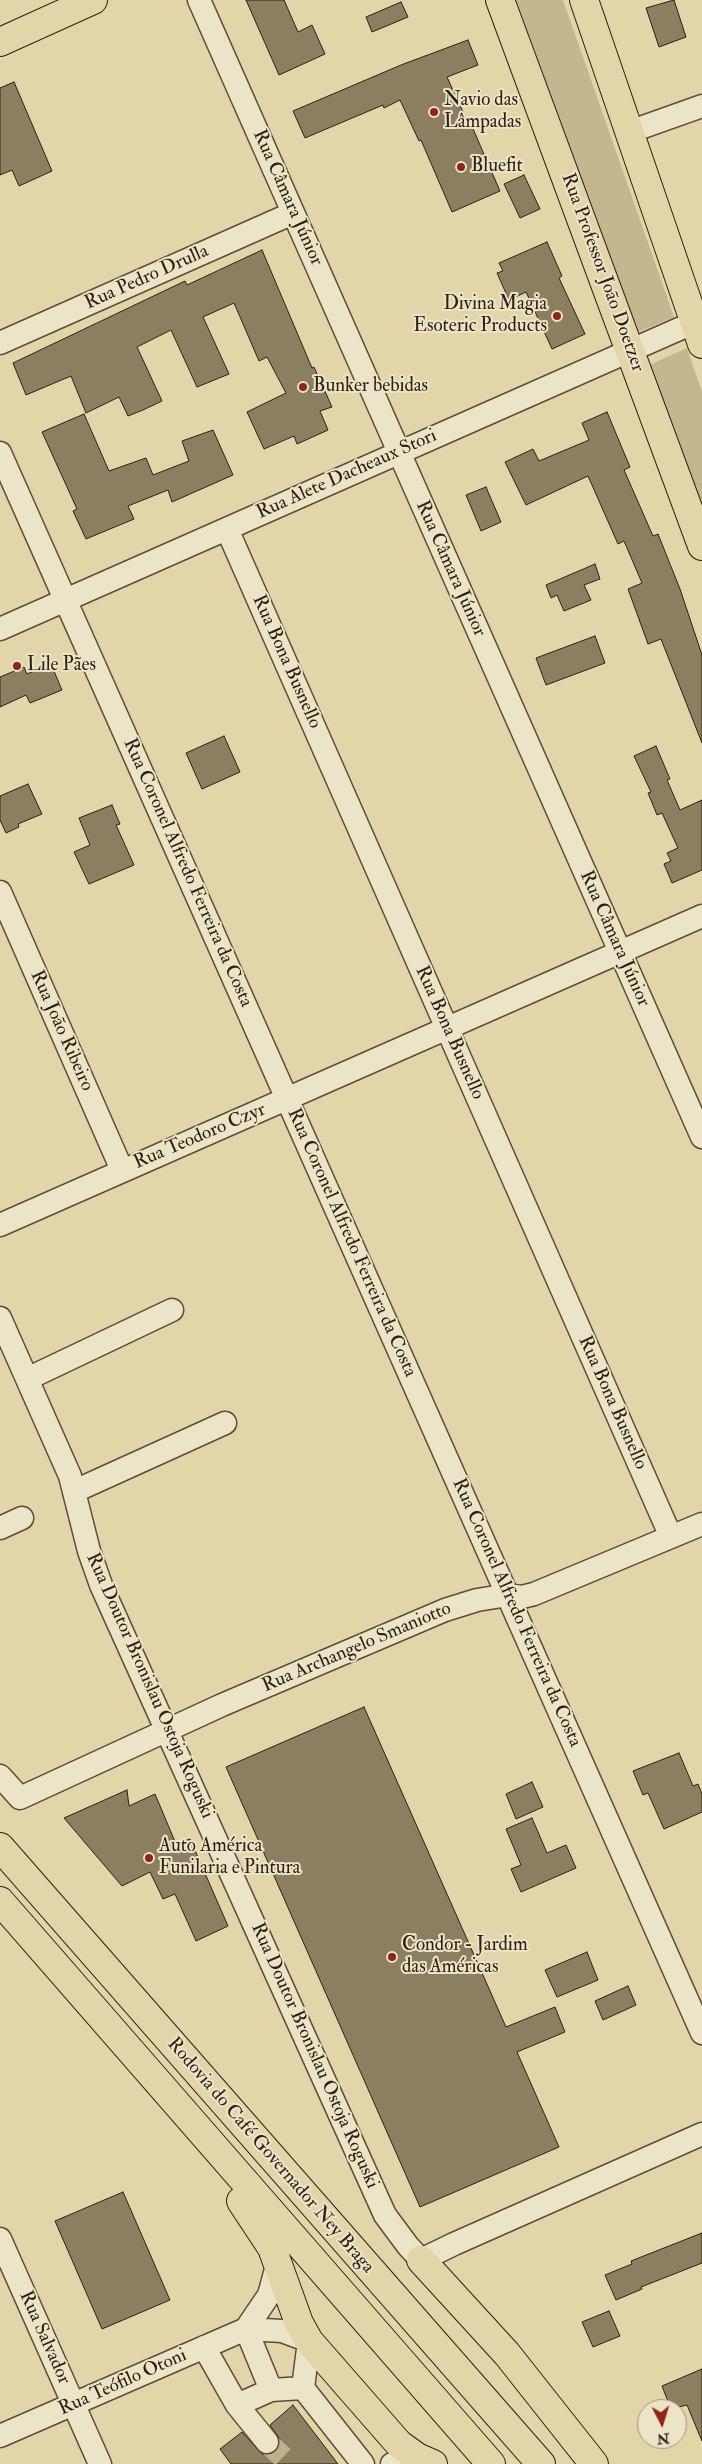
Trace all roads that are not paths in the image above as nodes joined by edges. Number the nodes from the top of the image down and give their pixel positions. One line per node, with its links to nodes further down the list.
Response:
1 (93, 0): 5 (main road)
2 (199, 0): 8 (street, Rua Câmara Júnior)
3 (500, 0): 11 (main road, Rua Professor João Doetzer)
4 (584, 0): 7 (main road)
5 (0, 42)
6 (702, 106): 7 (street)
7 (629, 132): 9 (main road)
8 (293, 213): 10 (street, Rua Pedro Drulla); 13 (street, Rua Câmara Júnior)
9 (698, 333): 11 (street, Rua Alete Dacheaux Stori)
10 (0, 343)
11 (631, 350): 13 (street, Rua Alete Dacheaux Stori); 15 (main road, Rua Professor João Doetzer)
12 (0, 453): 16 (street, Rua Coronel Alfredo Ferreira da Costa)
13 (399, 453): 14 (street, Rua Alete Dacheaux Stori); 20 (street, Rua Câmara Júnior)
14 (227, 529): 16 (street, Rua Alete Dacheaux Stori); 21 (street, Rua Bona Busnello)
15 (702, 546)
16 (66, 600): 17 (street, Rua Alete Dacheaux Stori); 22 (street, Rua Coronel Alfredo Ferreira da Costa)
17 (0, 629)
18 (0, 892): 24 (street, Rua João Ribeiro)
19 (702, 916): 20 (street, Rua Teodoro Czyr)
20 (620, 952): 21 (street, Rua Teodoro Czyr); 23 (street, Rua Câmara Júnior)
21 (447, 1028): 22 (street, Rua Teodoro Czyr); 34 (street, Rua Bona Busnello)
22 (287, 1099): 24 (street, Rua Teodoro Czyr); 35 (street, Rua Coronel Alfredo Ferreira da Costa)
23 (702, 1137)
24 (122, 1170): 25 (street, Rua Teodoro Czyr)
25 (0, 1225)
26 (172, 1310): 28 (street)
27 (0, 1318): 28 (street, Rua Doutor Bronislau Ostoja Roguski)
28 (27, 1379): 30 (street, Rua Doutor Bronislau Ostoja Roguski)
29 (225, 1423): 30 (street)
30 (75, 1491): 36 (street, Rua Doutor Bronislau Ostoja Roguski)
31 (22, 1518): 33 (street)
32 (702, 1524): 34 (street, Rua Archangelo Smaniotto)
33 (0, 1528)
34 (671, 1537): 35 (street, Rua Archangelo Smaniotto)
35 (508, 1595): 36 (street, Rua Archangelo Smaniotto); 40 (street, Rua Coronel Alfredo Ferreira da Costa)
36 (167, 1731): 37 (street, Rua Archangelo Smaniotto); 44 (street, Rua Doutor Bronislau Ostoja Roguski)
37 (0, 1776)
38 (0, 1847): 59 (main road, Rodovia do Café Governador Ney Braga)
39 (0, 1901): 41 (main road, Rodovia do Café Governador Ney Braga)
40 (702, 2033)
41 (184, 2114): 45 (main road); 58 (main road, Rodovia do Café Governador Ney Braga)
42 (702, 2134): 44 (street)
43 (0, 2240): 51 (street, Rua Salvador)
44 (421, 2260): 60 (main road)
45 (278, 2262): 46 (street); 47 (main road)
46 (246, 2329): 47 (street, Rua Teófilo Otoni); 48 (street, Rua Teófilo Otoni); 50 (street)
47 (309, 2341): 49 (street); 55 (main road)
48 (204, 2347): 51 (street, Rua Teófilo Otoni); 52 (street)
49 (304, 2388): 50 (street); 57 (street)
50 (271, 2390): 52 (street)
51 (73, 2404): 53 (street, Rua Teófilo Otoni); 56 (street, Rua Salvador)
52 (237, 2405): 54 (street)
53 (0, 2436)
54 (267, 2442)
55 (414, 2462)
56 (100, 2464)
57 (363, 2464)
58 (491, 2464)
59 (541, 2464)
60 (594, 2464)

